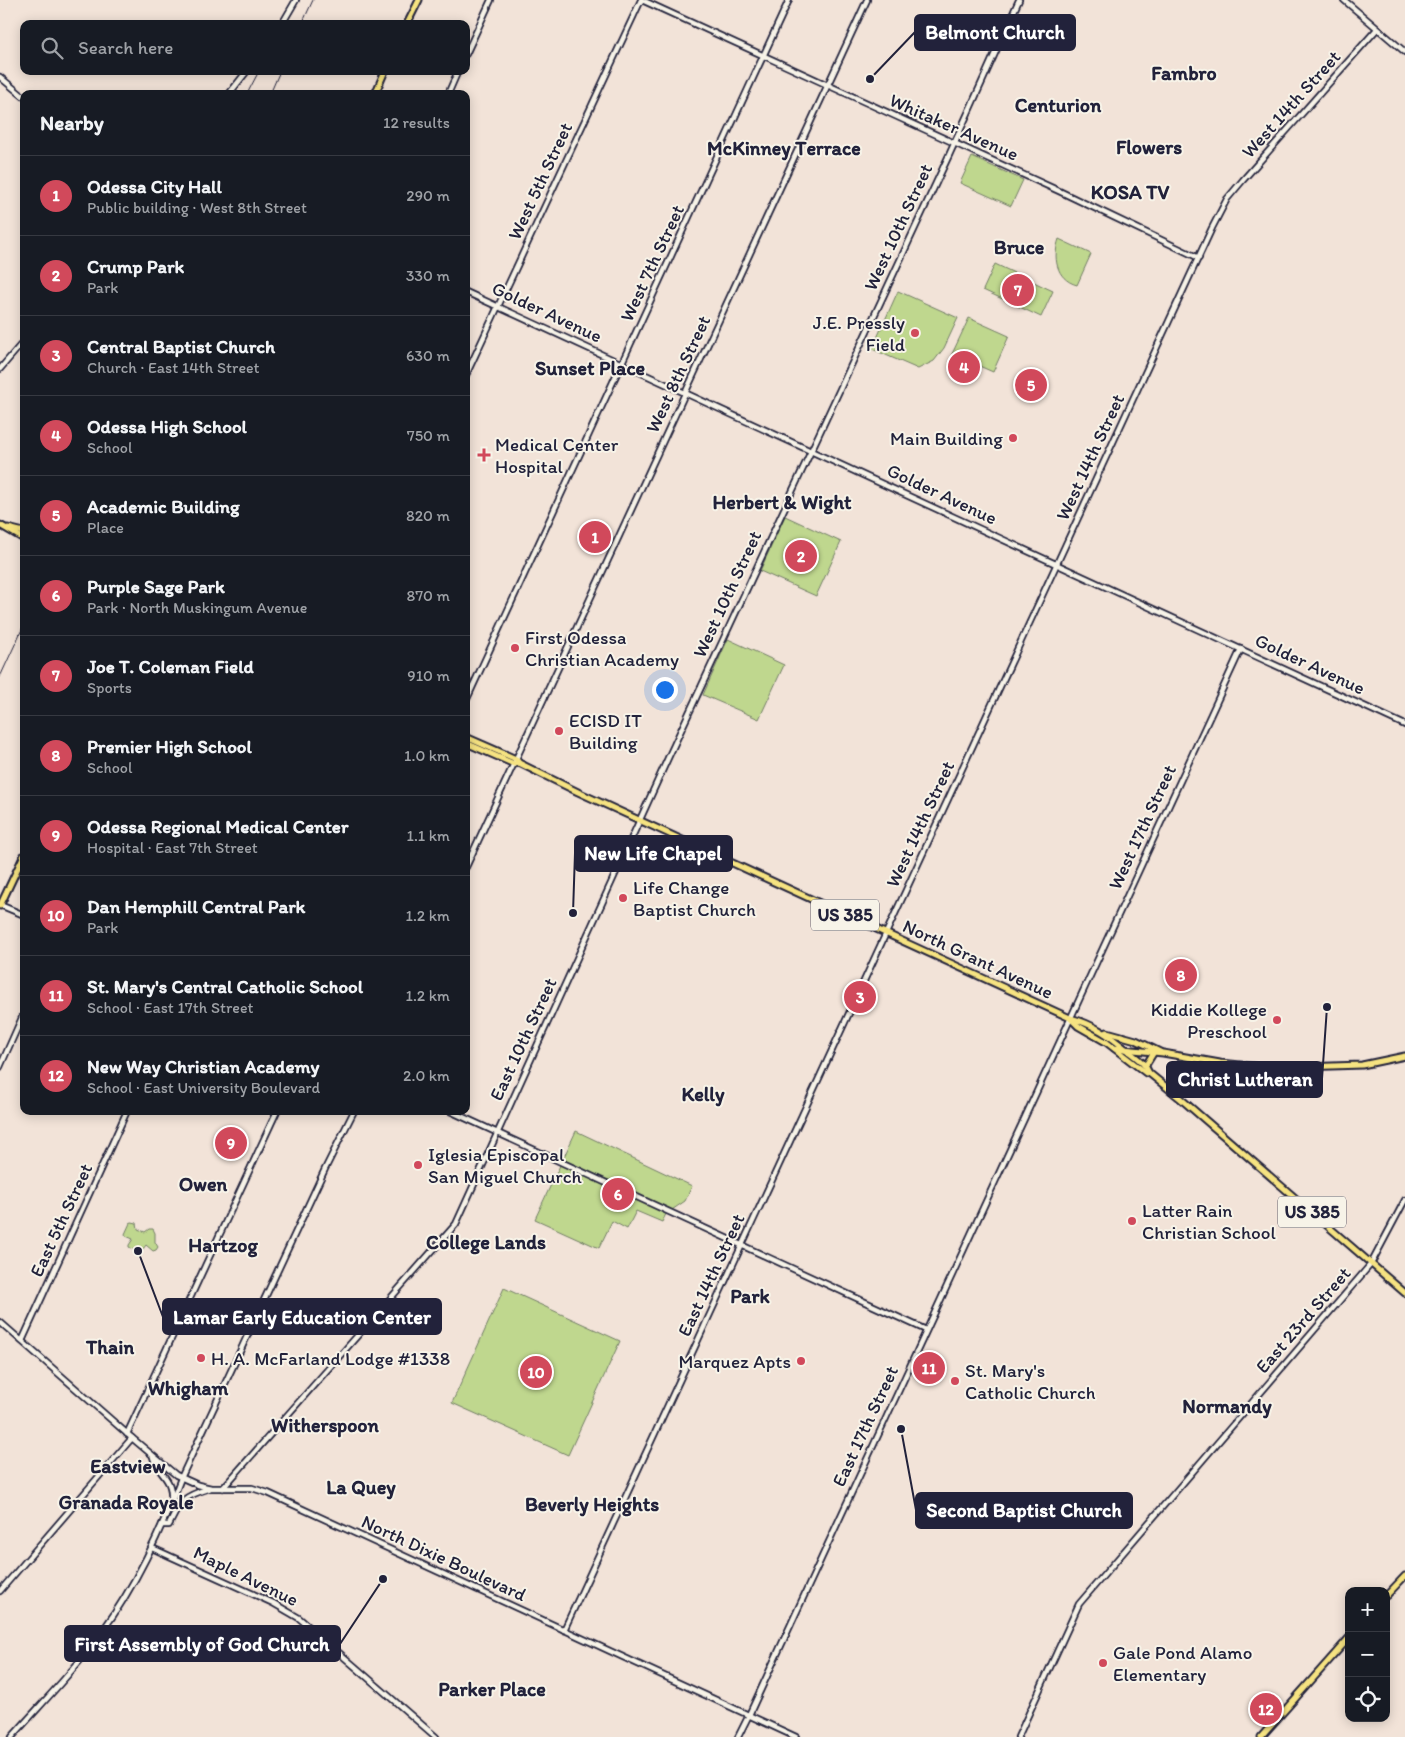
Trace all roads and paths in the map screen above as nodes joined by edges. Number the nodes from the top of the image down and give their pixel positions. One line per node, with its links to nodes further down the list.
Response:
1 (296, 0): 9 (street)
2 (418, 0): 10 (main road)
3 (491, 0): 12 (street)
4 (641, 0): 14 (street, Whitaker Avenue); 27 (street, West 5th Street)
5 (789, 0): 14 (street, West 7th Street)
6 (867, 0): 19 (street, West 8th Street)
7 (1019, 0): 24 (street, West 10th Street)
8 (1344, 0): 11 (street)
9 (284, 20)
10 (410, 20)
11 (1377, 29): 13 (street); 25 (street, West 14th Street)
12 (470, 45)
13 (1405, 52)
14 (764, 56): 19 (street, Whitaker Avenue); 29 (street, West 7th Street)
15 (244, 75): 20 (street)
16 (383, 75): 21 (main road)
17 (456, 75): 22 (street)
18 (0, 77): 23 (street)
19 (828, 86): 24 (street, Whitaker Avenue); 32 (street, West 8th Street)
20 (232, 90)
21 (377, 90)
22 (450, 90)
23 (20, 94)
24 (954, 144): 25 (street, Whitaker Avenue); 33 (street, West 10th Street)
25 (1198, 258): 37 (street, West 14th Street)
26 (470, 294): 27 (street, Golder Avenue)
27 (499, 306): 29 (street, Golder Avenue); 30 (street, West 5th Street)
28 (20, 346): 31 (street)
29 (622, 364): 32 (street, Golder Avenue); 39 (street, West 7th Street)
30 (470, 367)
31 (0, 369)
32 (686, 393): 33 (street, Golder Avenue); 43 (street, West 8th Street)
33 (811, 451): 37 (street, Golder Avenue); 44 (street, West 10th Street)
34 (3, 526): 35 (main road); 36 (main road)
35 (20, 531)
36 (20, 537)
37 (1057, 564): 38 (street, Golder Avenue); 49 (street, West 14th Street)
38 (1241, 649): 40 (street, Golder Avenue); 50 (street, West 17th Street)
39 (470, 692)
40 (1405, 725)
41 (470, 739): 43 (main road, North Grant Avenue / US 385)
42 (470, 745): 43 (main road, North Grant Avenue / US 385)
43 (516, 762): 44 (main road, North Grant Avenue / US 385); 45 (street, West 8th Street)
44 (640, 820): 49 (main road, North Grant Avenue / US 385); 65 (street, East 10th Street)
45 (470, 859)
46 (20, 863): 47 (main road)
47 (0, 905): 48 (street)
48 (20, 913)
49 (886, 933): 50 (main road, North Grant Avenue / US 385); 67 (street, East 14th Street)
50 (1070, 1018): 52 (main road, North Grant Avenue / US 385); 53 (main road, North Grant Avenue / US 385); 71 (street, East 17th Street)
51 (20, 1023): 59 (street)
52 (1104, 1031): 54 (main road, US 385); 56 (main road)
53 (1114, 1048): 54 (main road); 60 (main road, US 385)
54 (1128, 1050): 55 (main road); 58 (main road, US 385)
55 (1154, 1052): 56 (main road); 58 (main road)
56 (1163, 1053): 57 (main road)
57 (1405, 1056)
58 (1146, 1065): 60 (main road, US 385)
59 (0, 1067)
60 (1149, 1073): 68 (main road, US 385)
61 (125, 1115): 72 (street, East 5th Street)
62 (275, 1115): 73 (street)
63 (352, 1115): 76 (street)
64 (459, 1115): 65 (street)
65 (496, 1132): 67 (street); 78 (street, East 10th Street)
66 (1405, 1200): 68 (street, East 23rd Street)
67 (742, 1245): 71 (street); 85 (street, East 14th Street)
68 (1372, 1264): 69 (main road, US 385); 92 (street, East 23rd Street)
69 (1405, 1293)
70 (0, 1322): 72 (street, North Dixie Boulevard)
71 (926, 1330): 87 (street, East 17th Street)
72 (22, 1341): 73 (street, North Dixie Boulevard)
73 (127, 1434): 74 (street, North Dixie Boulevard)
74 (132, 1438): 75 (street, North Dixie Boulevard); 83 (street)
75 (152, 1456): 76 (street, North Dixie Boulevard); 79 (street)
76 (181, 1478): 77 (street, North Dixie Boulevard); 79 (street)
77 (211, 1488): 78 (street, North Dixie Boulevard); 80 (street)
78 (223, 1488): 85 (street, North Dixie Boulevard)
79 (170, 1507): 80 (street)
80 (162, 1525): 81 (street)
81 (152, 1548): 88 (street); 89 (street, Maple Avenue)
82 (1405, 1576): 84 (main road)
83 (0, 1591)
84 (1390, 1592)
85 (564, 1630): 87 (street, North Dixie Boulevard)
86 (1345, 1642): 93 (main road)
87 (749, 1715): 90 (street, East 17th Street); 91 (street, North Dixie Boulevard)
88 (12, 1737)
89 (436, 1737)
90 (738, 1737)
91 (796, 1737)
92 (1018, 1737)
93 (1260, 1737)

